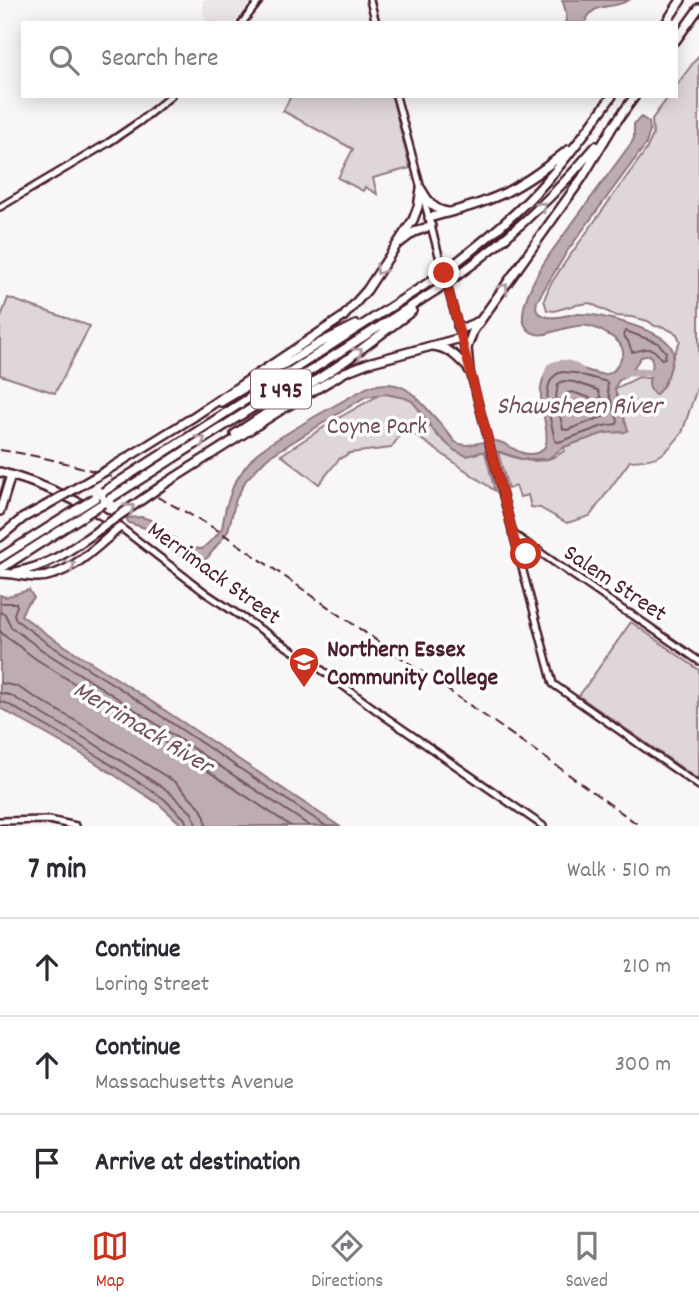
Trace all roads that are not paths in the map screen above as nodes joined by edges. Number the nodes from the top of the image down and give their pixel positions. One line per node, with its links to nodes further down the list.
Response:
1 (260, 0): 5 (main road)
2 (370, 0): 6 (main road)
3 (681, 0): 7 (highway)
4 (699, 8): 8 (highway)
5 (244, 21)
6 (375, 21)
7 (667, 21)
8 (678, 37)
9 (169, 98): 16 (main road)
10 (397, 98): 15 (main road)
11 (611, 98): 14 (highway, I 495)
12 (634, 98): 13 (highway, I 495)
13 (612, 128): 20 (highway, I 495, one-way to 13, bridge); 22 (highway, one-way to 13)
14 (580, 141): 17 (highway); 21 (highway, I 495, bridge)
15 (421, 188): 17 (highway); 18 (main road); 19 (highway)
16 (0, 207)
17 (448, 212): 18 (highway)
18 (430, 222): 19 (highway); 23 (main road)
19 (397, 245): 27 (highway, one-way to 27)
20 (419, 302): 28 (highway, one-way to 20); 39 (highway, I 495, one-way to 20, bridge)
21 (385, 311): 27 (highway); 37 (highway, I 495, bridge)
22 (480, 320): 23 (highway); 26 (highway)
23 (458, 326): 24 (main road)
24 (461, 338): 25 (highway); 26 (main road)
25 (429, 346): 26 (highway); 28 (highway)
26 (470, 370): 34 (main road)
27 (193, 417): 35 (highway, bridge)
28 (201, 460): 40 (highway, one-way to 28, bridge)
29 (0, 472): 30 (highway, Merrimack Street)
30 (11, 475): 32 (highway); 33 (highway, Merrimack Street)
31 (0, 492): 32 (highway)
32 (0, 509)
33 (120, 527): 40 (highway, one-way to 33); 45 (main road, Merrimack Street)
34 (512, 533): 36 (main road, Salem Street); 38 (main road)
35 (0, 537)
36 (539, 550): 38 (main road); 41 (main road, Salem Street)
37 (0, 558)
38 (521, 563): 42 (main road)
39 (2, 569): 40 (highway)
40 (12, 573)
41 (699, 661)
42 (699, 786)
43 (0, 821): 44 (main road)
44 (76, 826)
45 (543, 826)

